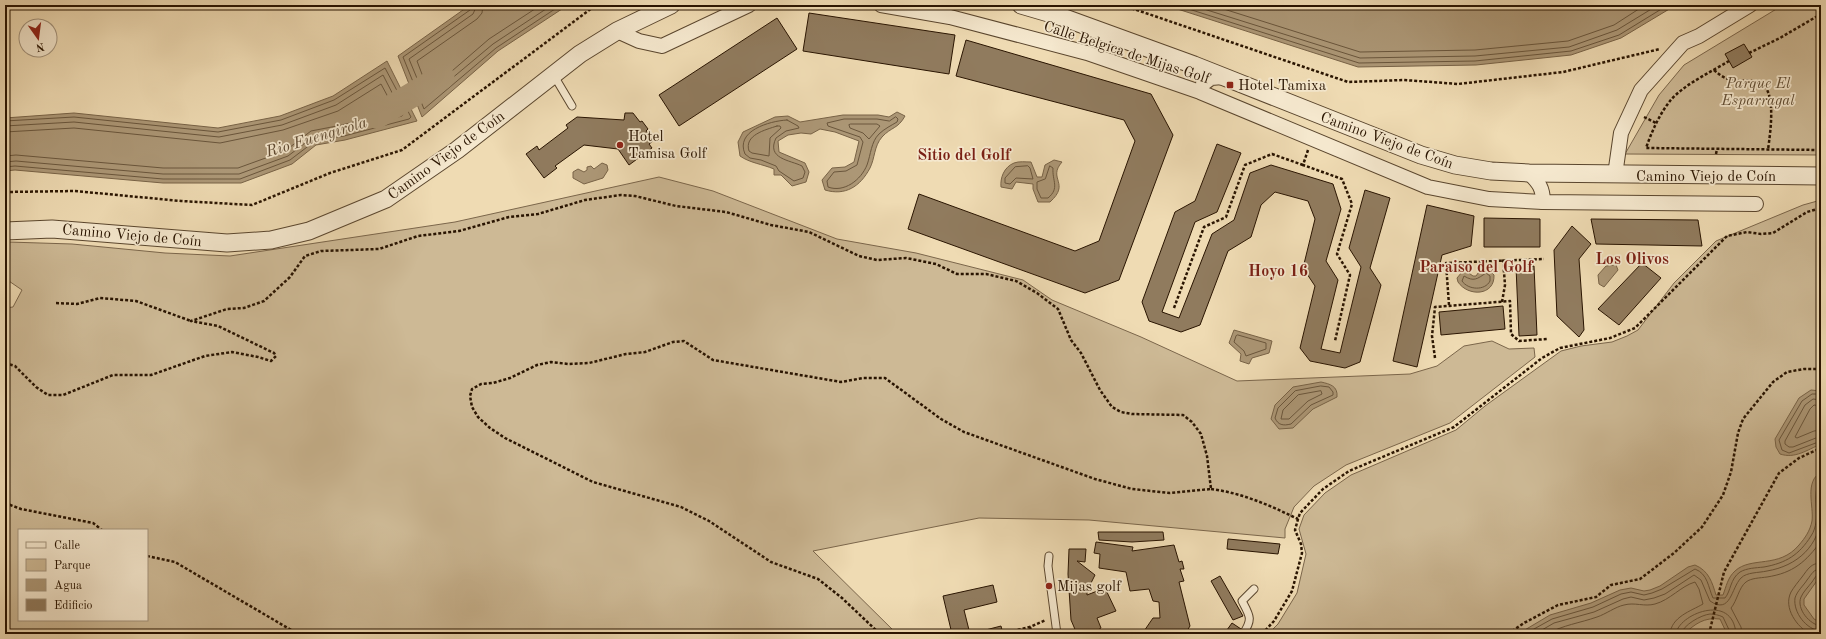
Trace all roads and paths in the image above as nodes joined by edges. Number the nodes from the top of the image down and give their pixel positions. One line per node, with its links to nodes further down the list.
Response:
1 (596, 5): 29 (path)
2 (672, 5): 9 (street, Camino Viejo de Coín)
3 (750, 5): 9 (street)
4 (881, 5): 17 (street, Calle Belgica de Mijas Golf)
5 (1021, 5): 13 (street, Camino Viejo de Coín)
6 (1122, 5): 10 (path)
7 (1750, 5): 27 (street)
8 (1821, 14): 11 (path)
9 (617, 31): 15 (street, Camino Viejo de Coín)
10 (1661, 49)
11 (1749, 53)
12 (1729, 61): 14 (path)
13 (1194, 65): 16 (street, Camino Viejo de Coín); 17 (street)
14 (1714, 70): 20 (path); 21 (path)
15 (553, 74): 18 (lane); 33 (street, Camino Viejo de Coín)
16 (1223, 76): 17 (street); 25 (street, Camino Viejo de Coín)
17 (1201, 88): 19 (street, Calle Belgica de Mijas Golf)
18 (572, 106)
19 (1312, 139): 24 (path); 30 (street, Calle Belgica de Mijas Golf)
20 (1716, 149): 21 (path); 23 (path)
21 (1768, 150): 22 (path)
22 (1821, 150)
23 (1716, 154)
24 (1303, 165): 39 (path); 42 (path)
25 (1529, 173): 26 (street, Camino Viejo de Coín); 30 (street)
26 (1558, 174): 27 (street, Camino Viejo de Coín); 30 (street)
27 (1615, 175): 28 (street, Camino Viejo de Coín)
28 (1821, 176)
29 (5, 192)
30 (1543, 196): 31 (street, Calle Belgica de Mijas Golf)
31 (1756, 204)
32 (1821, 208): 49 (path)
33 (5, 231)
34 (1544, 259): 35 (path)
35 (1503, 260): 36 (path); 38 (path)
36 (1502, 302): 38 (path); 41 (path)
37 (56, 303): 40 (path)
38 (1449, 305): 43 (path)
39 (1174, 308)
40 (191, 321): 44 (path); 47 (path)
41 (1547, 339)
42 (1335, 341)
43 (1435, 358)
44 (5, 363)
45 (1821, 369): 63 (path)
46 (1821, 448): 64 (path)
47 (1211, 489): 49 (path); 58 (path)
48 (5, 503): 50 (path)
49 (1298, 519): 62 (path)
50 (101, 529)
51 (148, 556): 57 (path)
52 (1049, 556): 54 (lane)
53 (1254, 589): 61 (lane)
54 (1054, 616): 55 (path); 60 (lane)
55 (1030, 627): 56 (path); 59 (path)
56 (1008, 632)
57 (298, 634)
58 (880, 634)
59 (1032, 634)
60 (1057, 634)
61 (1244, 634)
62 (1262, 634)
63 (1508, 634)
64 (1709, 634)

